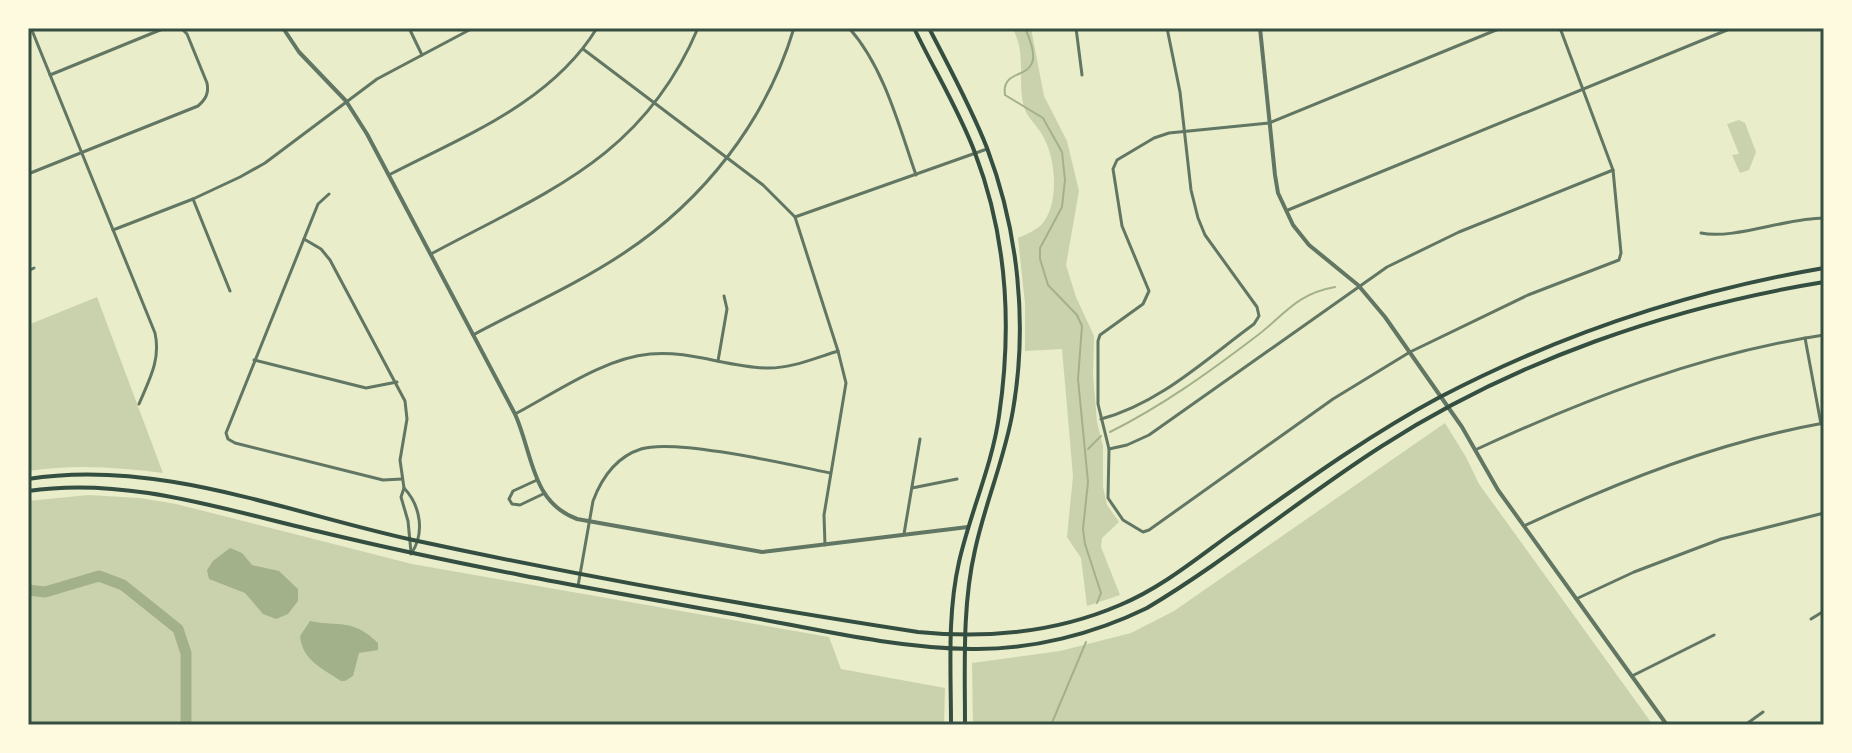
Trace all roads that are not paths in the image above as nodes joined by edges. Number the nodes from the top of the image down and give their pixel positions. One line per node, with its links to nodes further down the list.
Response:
1 (31, 28): 21 (street)
2 (165, 28): 21 (street)
3 (181, 28): 29 (street)
4 (283, 28): 24 (street)
5 (409, 28): 20 (street)
6 (473, 28): 20 (street)
7 (597, 28): 19 (street)
8 (698, 28): 25 (street)
9 (794, 28): 31 (street)
10 (849, 28): 35 (street)
11 (929, 28): 28 (main road)
12 (1076, 28): 22 (street)
13 (1167, 28): 27 (street)
14 (1261, 28): 26 (street)
15 (1501, 28): 26 (street)
16 (1560, 28): 23 (street)
17 (1732, 28): 23 (street)
18 (916, 29): 30 (main road)
19 (583, 49): 25 (street); 34 (street)
20 (422, 55): 24 (street)
21 (50, 75): 29 (street)
22 (1082, 75)
23 (1584, 89): 32 (street); 38 (street)
24 (346, 101): 34 (street); 37 (street)
25 (655, 105): 31 (street); 44 (street)
26 (1269, 123): 27 (street); 38 (street)
27 (1185, 132): 68 (street); 68 (street)
28 (987, 149): 30 (street); 53 (main road)
29 (81, 152): 33 (street); 41 (street)
30 (975, 153): 35 (street); 52 (main road)
31 (727, 158): 39 (street); 54 (street)
32 (1613, 170): 49 (street); 58 (street)
33 (28, 174)
34 (389, 175): 44 (street)
35 (916, 175): 39 (street)
36 (329, 194): 43 (street)
37 (193, 199): 41 (street); 50 (street)
38 (1285, 211): 49 (street)
39 (795, 217): 57 (street)
40 (1824, 218): 42 (street)
41 (113, 230): 65 (street)
42 (1701, 233)
43 (304, 239): 59 (street); 63 (street)
44 (431, 254): 54 (street)
45 (34, 268): 47 (street)
46 (1824, 268): 64 (main road)
47 (28, 271)
48 (1824, 282): 66 (main road)
49 (1358, 285): 58 (street); 73 (street)
50 (230, 291)
51 (724, 296): 60 (street)
52 (1006, 310): 53 (main road); 61 (main road)
53 (1019, 310): 62 (main road)
54 (473, 335): 67 (street)
55 (1824, 335): 56 (street)
56 (1805, 338): 69 (street); 74 (street)
57 (838, 351): 60 (street); 75 (street)
58 (1410, 352): 64 (street); 73 (street)
59 (254, 360): 63 (street); 78 (street)
60 (718, 361): 67 (street)
61 (1004, 376): 62 (main road); 71 (main road)
62 (1018, 378): 72 (main road)
63 (397, 382): 78 (street)
64 (1441, 397): 66 (street); 100 (main road)
65 (139, 404)
66 (1448, 407): 74 (street); 102 (main road)
67 (515, 414): 80 (street)
68 (1101, 419): 73 (street)
69 (1822, 424): 88 (street)
70 (920, 439): 82 (street)
71 (995, 439): 72 (main road); 89 (main road)
72 (1007, 442): 90 (main road)
73 (1109, 449)
74 (1475, 450): 88 (street)
75 (830, 474): 87 (street); 94 (street)
76 (123, 476): 77 (main road); 83 (main road); 92 (main road)
77 (28, 479)
78 (402, 479): 81 (street)
79 (957, 479): 82 (street)
80 (537, 480): 85 (street); 85 (street)
81 (404, 488): 92 (street); 93 (street)
82 (912, 488): 91 (street)
83 (122, 489): 84 (main road); 95 (main road)
84 (28, 491)
85 (543, 494): 87 (street)
86 (1824, 513): 98 (street)
87 (590, 521): 94 (street); 96 (street)
88 (1524, 526): 98 (street)
89 (968, 527): 90 (street); 91 (street); 103 (main road)
90 (980, 529): 105 (main road)
91 (904, 534): 94 (street)
92 (408, 539): 93 (main road); 95 (street)
93 (420, 541): 95 (street); 96 (main road)
94 (825, 545)
95 (411, 554): 97 (main road)
96 (580, 573): 97 (street); 103 (main road)
97 (578, 586): 106 (main road)
98 (1576, 599): 108 (street)
99 (1824, 611): 101 (street)
100 (1083, 619): 102 (main road); 105 (main road)
101 (1811, 619)
102 (1086, 632): 107 (main road)
103 (952, 635): 105 (main road); 106 (main road)
104 (1714, 635): 108 (street)
105 (967, 636): 107 (main road)
106 (952, 648): 107 (main road); 110 (main road)
107 (966, 649): 111 (main road)
108 (1632, 676): 112 (street)
109 (1763, 712): 113 (street)
110 (951, 725)
111 (965, 725)
112 (1667, 725)
113 (1745, 725)

